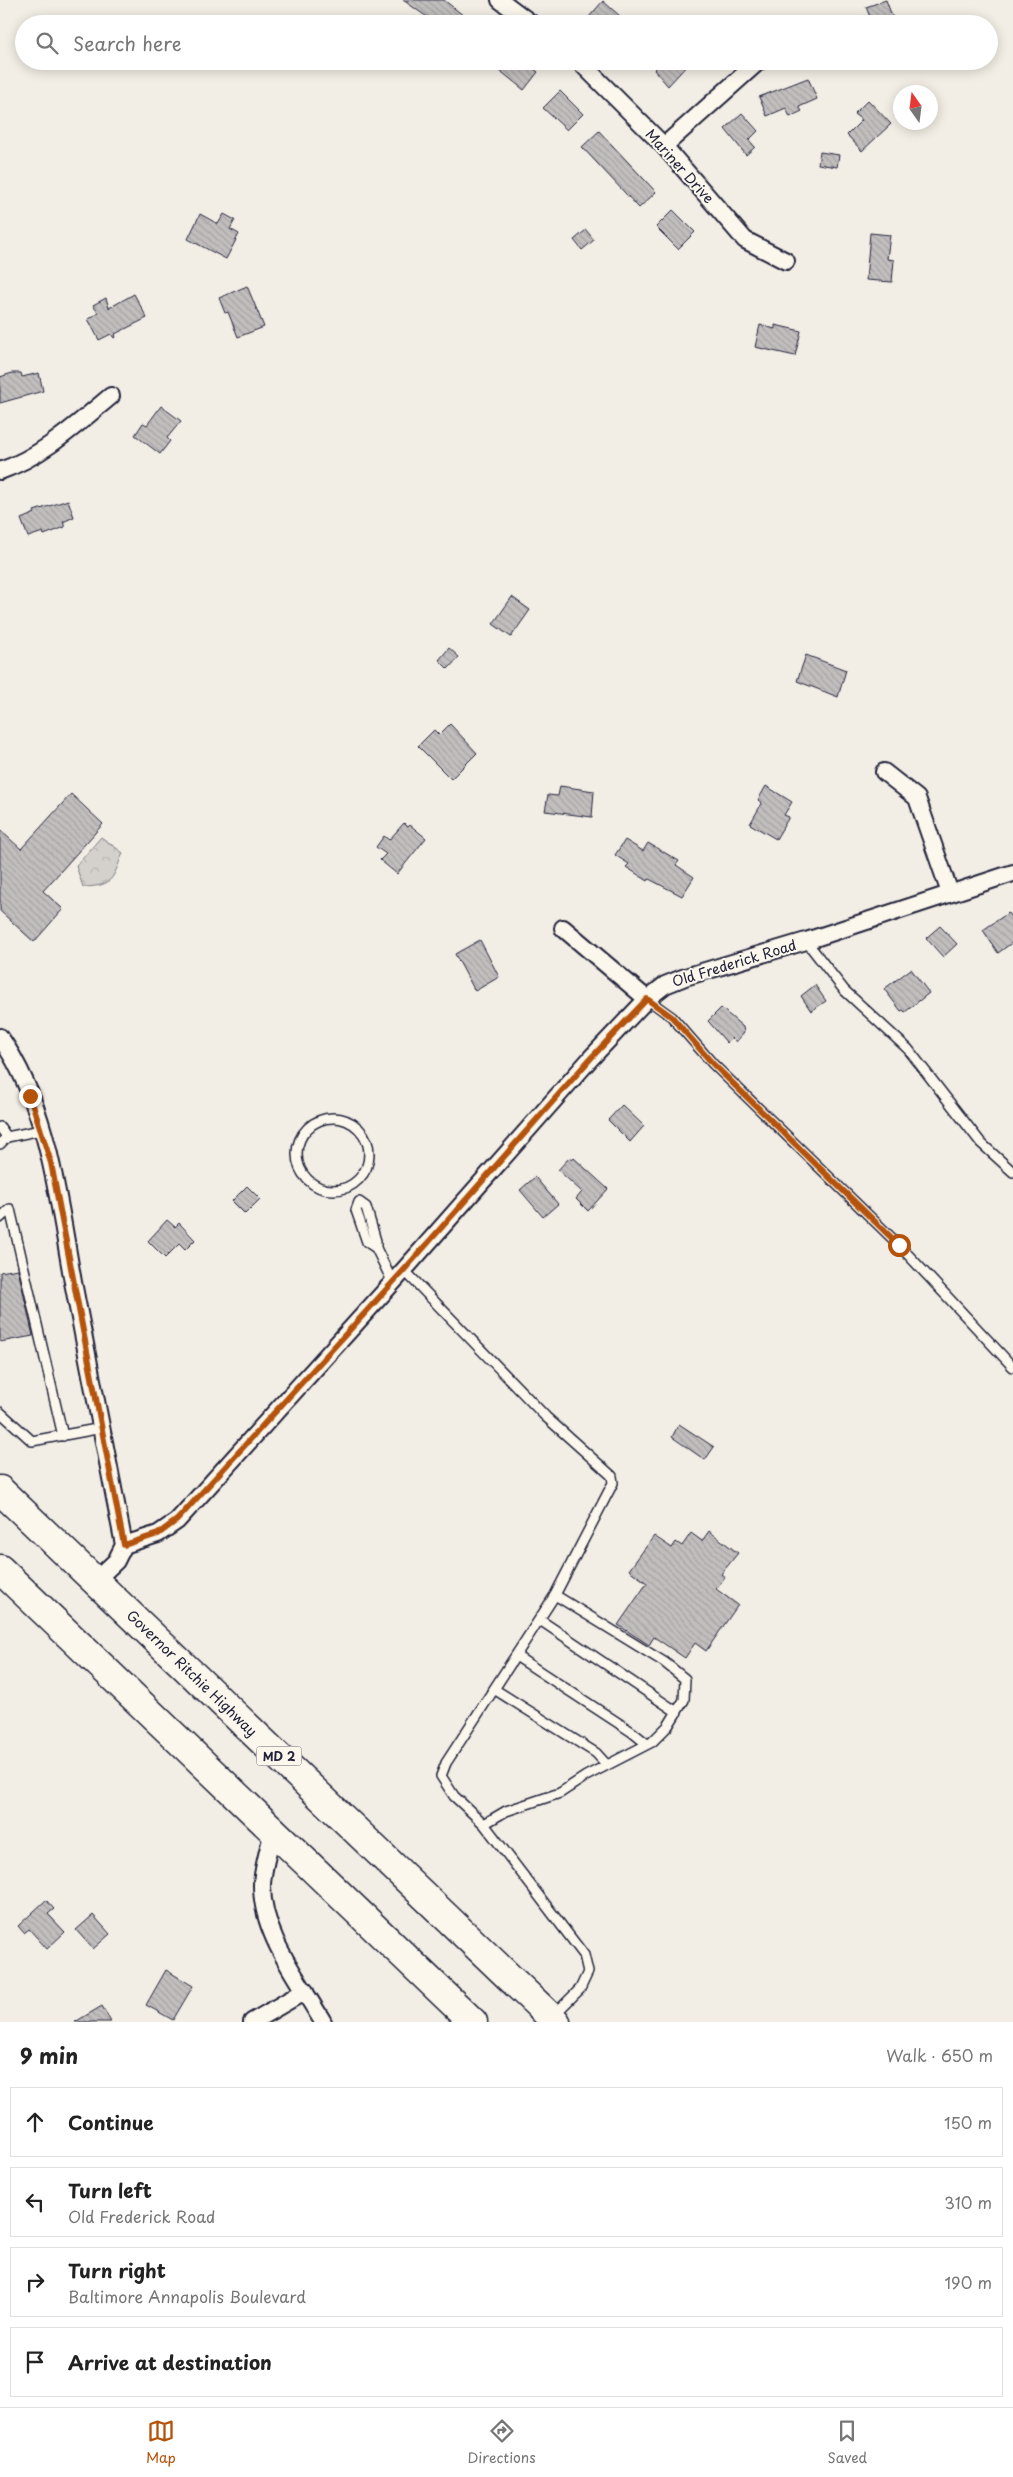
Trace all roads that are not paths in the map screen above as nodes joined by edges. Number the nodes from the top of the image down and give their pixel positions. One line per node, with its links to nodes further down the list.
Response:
1 (500, 0): 2 (street)
2 (520, 15)
3 (588, 70): 5 (street, Mariner Drive)
4 (748, 70): 5 (street)
5 (664, 146): 6 (street, Mariner Drive)
6 (786, 261)
7 (110, 396): 8 (street)
8 (0, 471)
9 (884, 772): 11 (street)
10 (1013, 873): 11 (street, Old Frederick Road)
11 (950, 893): 13 (street, Old Frederick Road)
12 (563, 928): 14 (street)
13 (806, 941): 14 (street, Old Frederick Road); 20 (lane)
14 (647, 999): 23 (street, Old Frederick Road); 25 (lane)
15 (2, 1046): 17 (street)
16 (0, 1127): 18 (lane)
17 (41, 1130): 18 (lane); 27 (street)
18 (7, 1137): 19 (lane)
19 (0, 1144)
20 (1013, 1172)
21 (351, 1185): 21 (lane); 24 (lane)
22 (0, 1218): 28 (lane)
23 (404, 1270): 24 (street, Old Frederick Road); 33 (lane)
24 (393, 1283): 30 (street, Old Frederick Road)
25 (1013, 1367)
26 (0, 1412): 28 (lane)
27 (102, 1428): 28 (lane); 30 (street)
28 (62, 1436)
29 (0, 1490): 32 (highway, Governor Ritchie Highway / MD 2)
30 (124, 1545): 32 (street)
31 (0, 1569): 41 (highway)
32 (96, 1580): 43 (highway, Governor Ritchie Highway / MD 2)
33 (555, 1596): 34 (lane); 37 (lane)
34 (540, 1620): 35 (lane); 37 (lane)
35 (516, 1656): 36 (lane); 38 (lane)
36 (494, 1689): 39 (lane); 40 (lane)
37 (676, 1712): 38 (lane)
38 (647, 1744): 39 (lane)
39 (607, 1765): 40 (lane)
40 (484, 1824): 43 (lane)
41 (272, 1831): 42 (street); 46 (highway)
42 (305, 1991): 44 (street); 45 (street)
43 (554, 2020)
44 (252, 2022)
45 (323, 2022)
46 (473, 2022)

